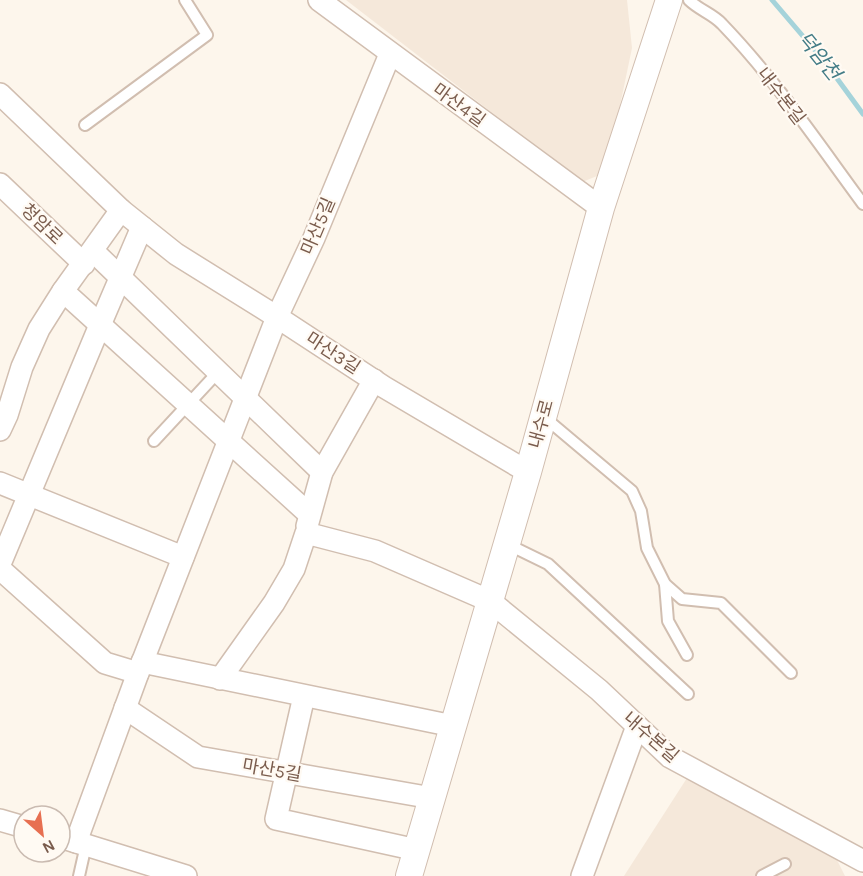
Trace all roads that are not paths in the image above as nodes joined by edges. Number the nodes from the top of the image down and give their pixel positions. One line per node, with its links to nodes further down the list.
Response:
1 (184, 0): 7 (lane)
2 (319, 0): 5 (street, 마산4길)
3 (669, 0): 10 (street, 내수로)
4 (688, 0): 9 (lane, 내수본길)
5 (390, 54): 10 (street, 마산4길); 16 (street, 마산5길)
6 (0, 94): 11 (street, 마산3길)
7 (85, 125)
8 (0, 184): 13 (street, 청암로)
9 (863, 204)
10 (601, 208): 22 (street, 내수로)
11 (121, 210): 12 (street, 마산3길); 13 (street)
12 (142, 227): 14 (street); 16 (street, 마산3길)
13 (88, 257): 14 (street); 15 (street)
14 (120, 277): 17 (street); 18 (street)
15 (63, 291): 17 (street); 23 (street)
16 (277, 317): 19 (street, 마산3길); 20 (street, 마산5길)
17 (100, 325): 21 (street); 29 (street)
18 (219, 372): 20 (street); 21 (lane)
19 (374, 380): 26 (street, 마산3길); 27 (street)
20 (246, 397): 25 (street, 마산5길); 27 (street)
21 (188, 406): 24 (lane); 25 (street)
22 (543, 417): 26 (street, 내수로); 34 (lane)
23 (0, 429)
24 (154, 441)
25 (228, 442): 30 (street); 32 (street, 마산5길)
26 (528, 471): 31 (street, 내수로)
27 (322, 472): 30 (street)
28 (0, 483): 29 (street)
29 (28, 495): 32 (street); 33 (street)
30 (307, 524): 35 (street); 39 (street)
31 (507, 544): 35 (street, 내수로); 40 (lane)
32 (183, 557): 37 (street, 마산5길)
33 (0, 567): 37 (street)
34 (665, 584): 36 (lane); 38 (lane)
35 (490, 601): 43 (street, 내수로); 44 (street, 내수본길)
36 (687, 655)
37 (140, 667): 39 (street); 42 (street, 마산5길)
38 (791, 673)
39 (220, 678): 41 (street)
40 (688, 694)
41 (304, 696): 43 (street); 45 (street)
42 (125, 708): 45 (street, 마산5길); 47 (street, 마산5길)
43 (453, 726): 46 (street, 내수로)
44 (637, 726): 49 (street, 내수본길); 55 (street)
45 (286, 772): 46 (street, 마산5길); 48 (street)
46 (432, 798): 48 (street, 내수로)
47 (74, 841): 52 (lane); 53 (street)
48 (417, 850): 54 (street, 내수로)
49 (840, 850): 50 (street, 내수본길); 57 (street)
50 (863, 861)
51 (785, 864): 56 (lane)
52 (79, 876)
53 (186, 876)
54 (409, 876)
55 (582, 876)
56 (762, 876)
57 (853, 876)

